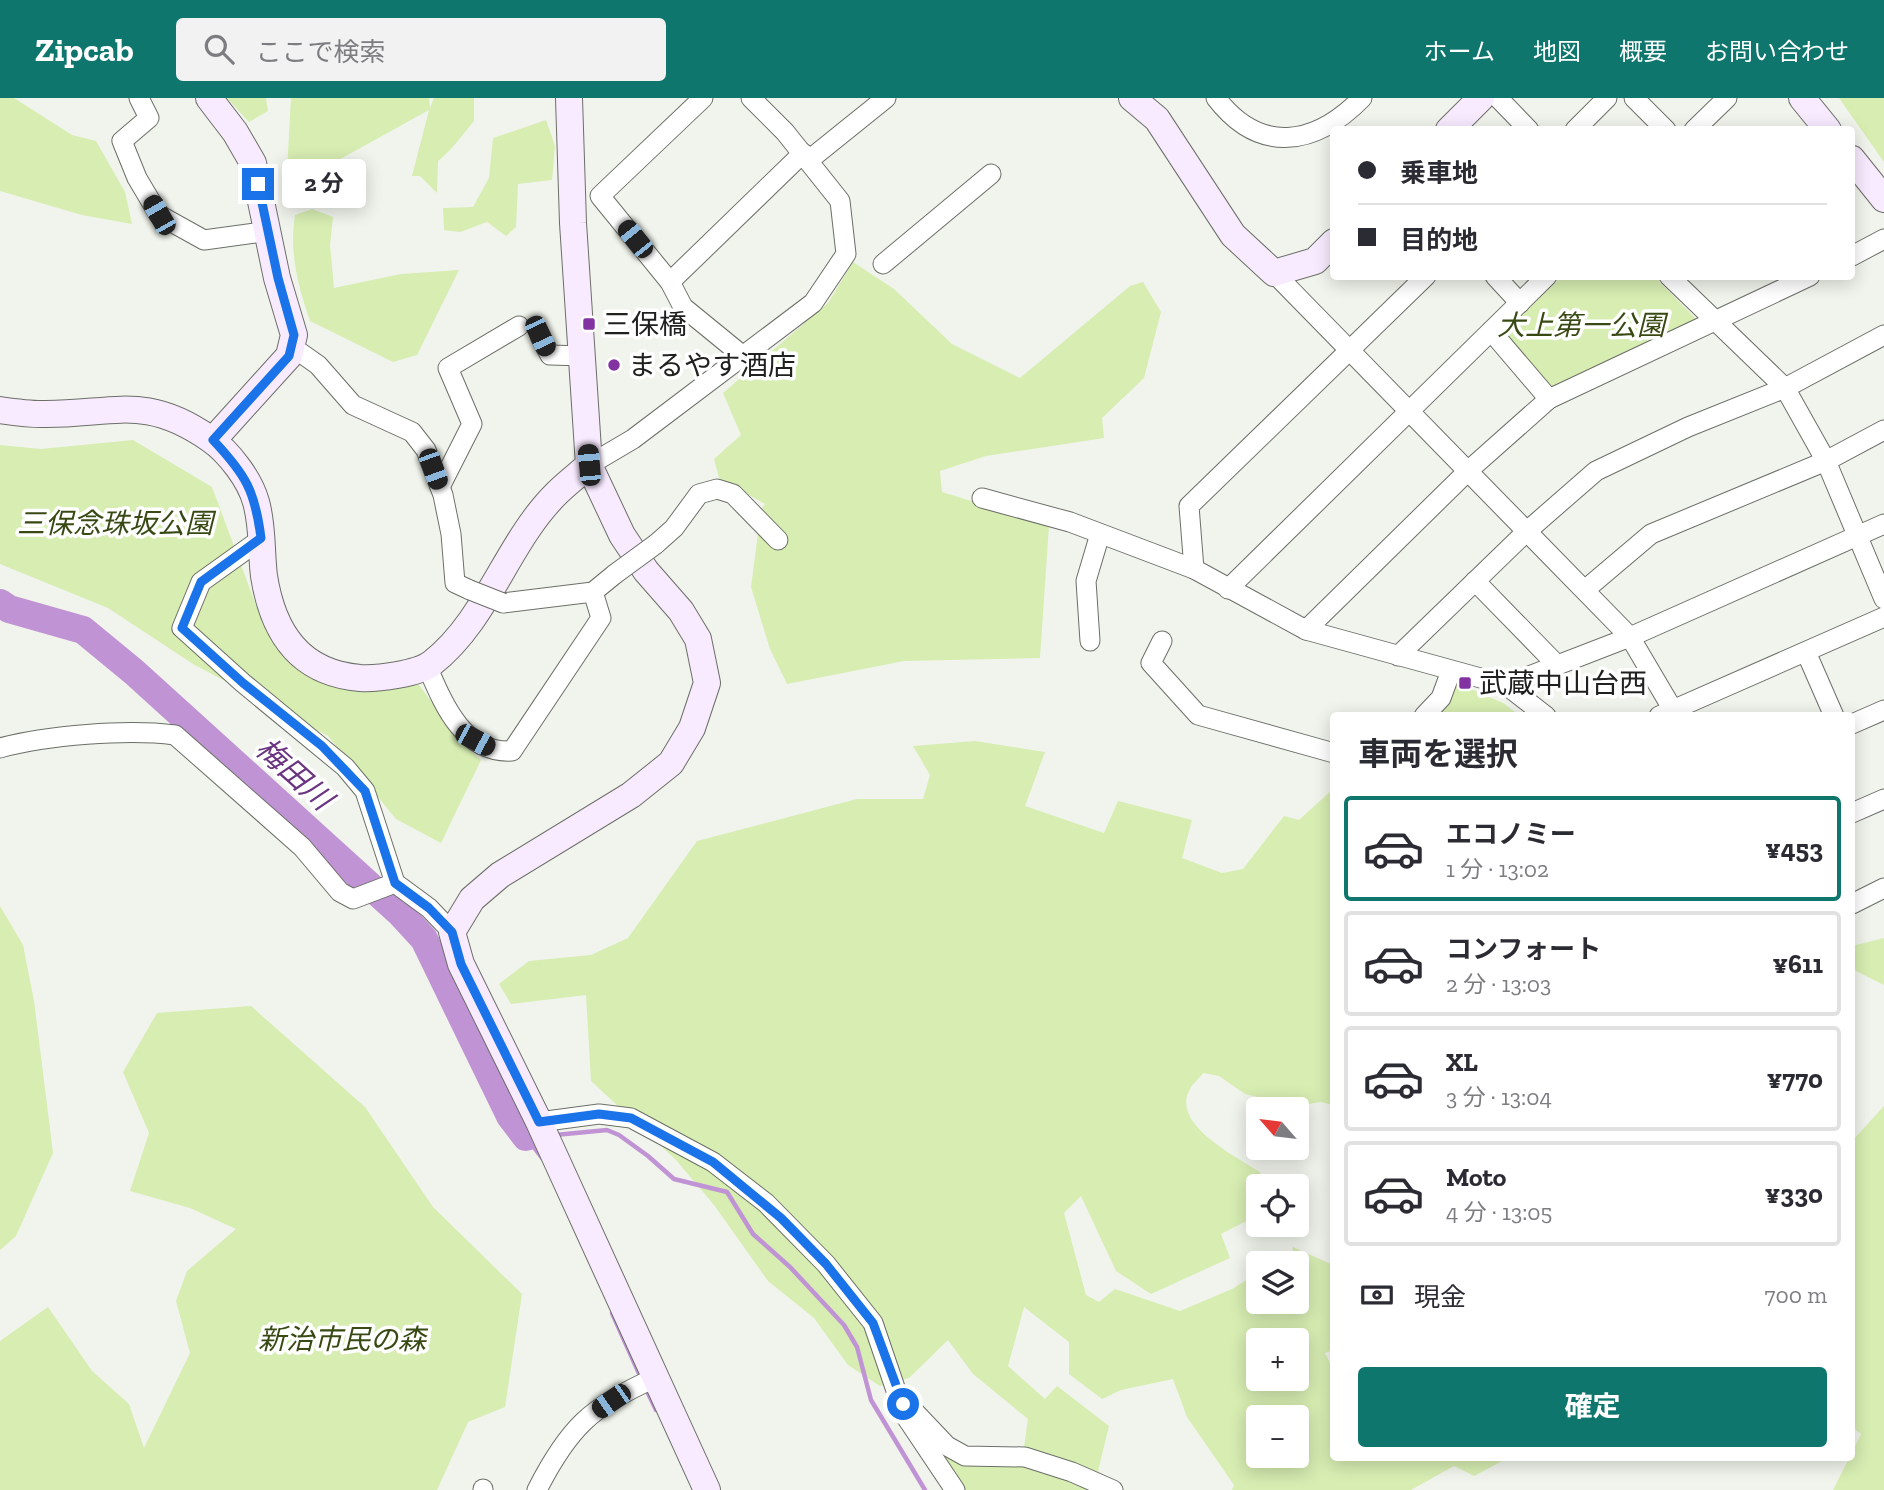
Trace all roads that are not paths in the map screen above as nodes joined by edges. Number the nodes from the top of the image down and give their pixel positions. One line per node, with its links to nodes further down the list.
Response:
1 (139, 98): 26 (street)
2 (209, 98): 26 (street)
3 (569, 98): 46 (street)
4 (704, 98): 37 (street)
5 (751, 98): 22 (street)
6 (886, 98): 22 (street)
7 (1132, 98): 31 (street)
8 (1216, 98): 9 (street)
9 (1362, 98)
10 (1481, 98): 16 (street)
11 (1498, 98): 17 (street)
12 (1607, 98): 18 (street)
13 (1634, 98): 19 (street)
14 (1727, 98): 20 (street)
15 (1802, 98): 21 (street)
16 (1453, 126)
17 (1526, 126)
18 (1579, 126)
19 (1662, 126)
20 (1698, 126)
21 (1821, 126)
22 (806, 157): 37 (street); 47 (street)
23 (1855, 163): 25 (street)
24 (991, 174): 30 (street)
25 (1884, 200)
26 (269, 232): 44 (street)
27 (1884, 239): 29 (street)
28 (1330, 246): 31 (street)
29 (1855, 254)
30 (883, 264)
31 (1274, 273): 45 (street)
32 (1422, 280): 45 (street)
33 (1499, 280): 38 (street)
34 (1543, 280): 38 (street)
35 (1673, 280): 39 (street)
36 (1802, 280): 39 (street)
37 (670, 282): 47 (street)
38 (1520, 303): 41 (street)
39 (1718, 322): 48 (street); 49 (street)
40 (519, 326): 57 (street)
41 (1491, 331): 49 (street); 51 (street)
42 (1884, 335): 48 (street)
43 (540, 336): 46 (street)
44 (291, 346): 53 (street); 57 (street)
45 (1351, 351): 51 (street); 65 (street)
46 (584, 356): 55 (street)
47 (743, 356): 55 (street)
48 (1785, 388): 54 (street); 60 (street)
49 (1549, 399): 56 (street)
50 (0, 410): 53 (street)
51 (1409, 410): 56 (street); 67 (street)
52 (1884, 430): 54 (street)
53 (213, 440): 63 (street)
54 (1826, 461): 62 (street); 68 (street)
55 (589, 465): 79 (street); 96 (street)
56 (1469, 470): 60 (street); 72 (street)
57 (440, 487): 69 (street, bridge)
58 (982, 498): 61 (street)
59 (1884, 524): 62 (street)
60 (1526, 532): 66 (street); 68 (street)
61 (1100, 534): 65 (street); 74 (street)
62 (1856, 537): 70 (street); 73 (street)
63 (261, 538): 79 (street); 93 (street)
64 (778, 540): 69 (street, bridge)
65 (1194, 569): 67 (street)
66 (1475, 581): 77 (street); 78 (street)
67 (1228, 589): 72 (street)
68 (1586, 589): 73 (street)
69 (593, 592): 79 (street)
70 (1884, 599)
71 (1884, 617): 76 (street)
72 (1306, 631): 77 (street)
73 (1630, 637): 78 (street); 85 (street)
74 (1090, 641)
75 (1162, 641): 90 (street)
76 (1806, 652): 86 (street); 87 (street)
77 (1398, 656): 80 (street)
78 (1557, 665): 81 (street)
79 (427, 666)
80 (1451, 671): 81 (street); 83 (street)
81 (1506, 685): 84 (street)
82 (1884, 710): 88 (street)
83 (1428, 712)
84 (1541, 712)
85 (1666, 712)
86 (1668, 712)
87 (1832, 712)
88 (1855, 723)
89 (0, 748): 93 (street)
90 (1330, 752)
91 (1884, 799): 92 (street)
92 (1855, 812)
93 (395, 883): 96 (street)
94 (1884, 888): 95 (street)
95 (1855, 902)
96 (452, 932): 97 (street)
97 (539, 1122): 98 (street); 99 (street)
98 (647, 1382): 100 (street); 101 (street)
99 (900, 1402): 102 (street); 103 (street)
100 (537, 1490)
101 (707, 1490)
102 (955, 1490)
103 (1113, 1490)

